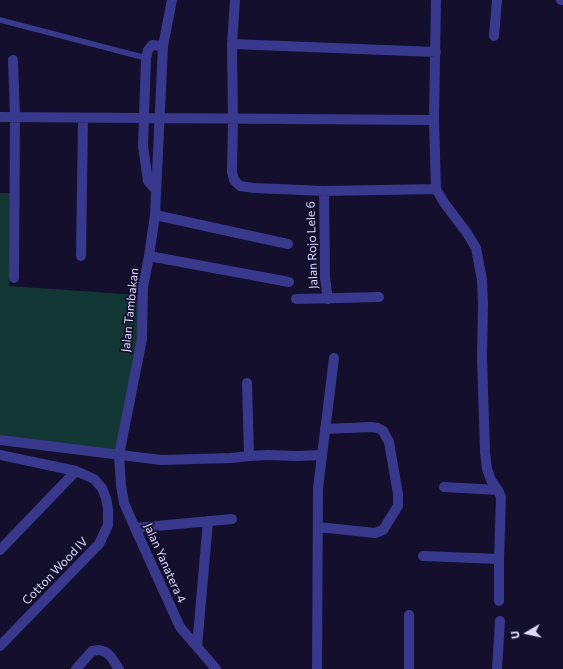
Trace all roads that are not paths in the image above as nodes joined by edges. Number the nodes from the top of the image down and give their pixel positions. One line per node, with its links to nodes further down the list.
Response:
1 (172, 0): 8 (street, Jalan Tambakan)
2 (235, 0): 7 (street)
3 (436, 0): 9 (street)
4 (497, 0): 6 (street)
5 (0, 20): 10 (lane)
6 (494, 36)
7 (232, 44): 9 (street); 17 (street)
8 (163, 46): 10 (street); 16 (street, Jalan Tambakan)
9 (436, 52): 18 (street)
10 (146, 58): 15 (street)
11 (13, 60): 13 (street)
12 (0, 117): 13 (street)
13 (15, 118): 14 (street); 26 (street)
14 (83, 118): 15 (street); 24 (street)
15 (144, 118): 16 (street); 20 (street)
16 (159, 118): 17 (street); 20 (street, Jalan Tambakan)
17 (233, 120): 18 (street); 21 (street)
18 (434, 120): 19 (street)
19 (436, 189): 21 (street); 41 (street)
20 (156, 190): 22 (street, Jalan Tambakan)
21 (324, 190): 30 (street, Jalan Rojo Lele 6)
22 (155, 215): 23 (street); 25 (street, Jalan Tambakan)
23 (288, 244)
24 (81, 256)
25 (150, 256): 27 (street); 36 (street, Jalan Tambakan)
26 (14, 278)
27 (289, 282)
28 (379, 298): 30 (street, Jalan Rojo Lele 6)
29 (296, 299): 30 (street, Jalan Rojo Lele 6)
30 (328, 299)
31 (334, 358): 33 (street)
32 (247, 383): 37 (street)
33 (325, 429): 38 (street); 44 (street)
34 (0, 440): 36 (street)
35 (0, 455): 39 (street, Cotton Wood IV)
36 (119, 455): 37 (street); 45 (street, Jalan Yanatera 4)
37 (248, 456): 38 (street)
38 (322, 456): 44 (street)
39 (76, 470): 46 (street); 52 (street, Cotton Wood IV)
40 (444, 487): 41 (street)
41 (498, 490): 48 (street)
42 (232, 519): 43 (street)
43 (208, 520): 45 (street); 53 (street)
44 (318, 527): 57 (street)
45 (135, 528): 53 (street, Jalan Yanatera 4)
46 (0, 550)
47 (423, 556): 48 (street)
48 (499, 559): 49 (street)
49 (499, 601)
50 (409, 615): 58 (street)
51 (500, 621): 59 (street)
52 (0, 646)
53 (197, 647): 56 (street, Jalan Yanatera 4)
54 (76, 669): 55 (street)
55 (119, 669)
56 (216, 669)
57 (317, 669)
58 (409, 669)
59 (497, 669)

